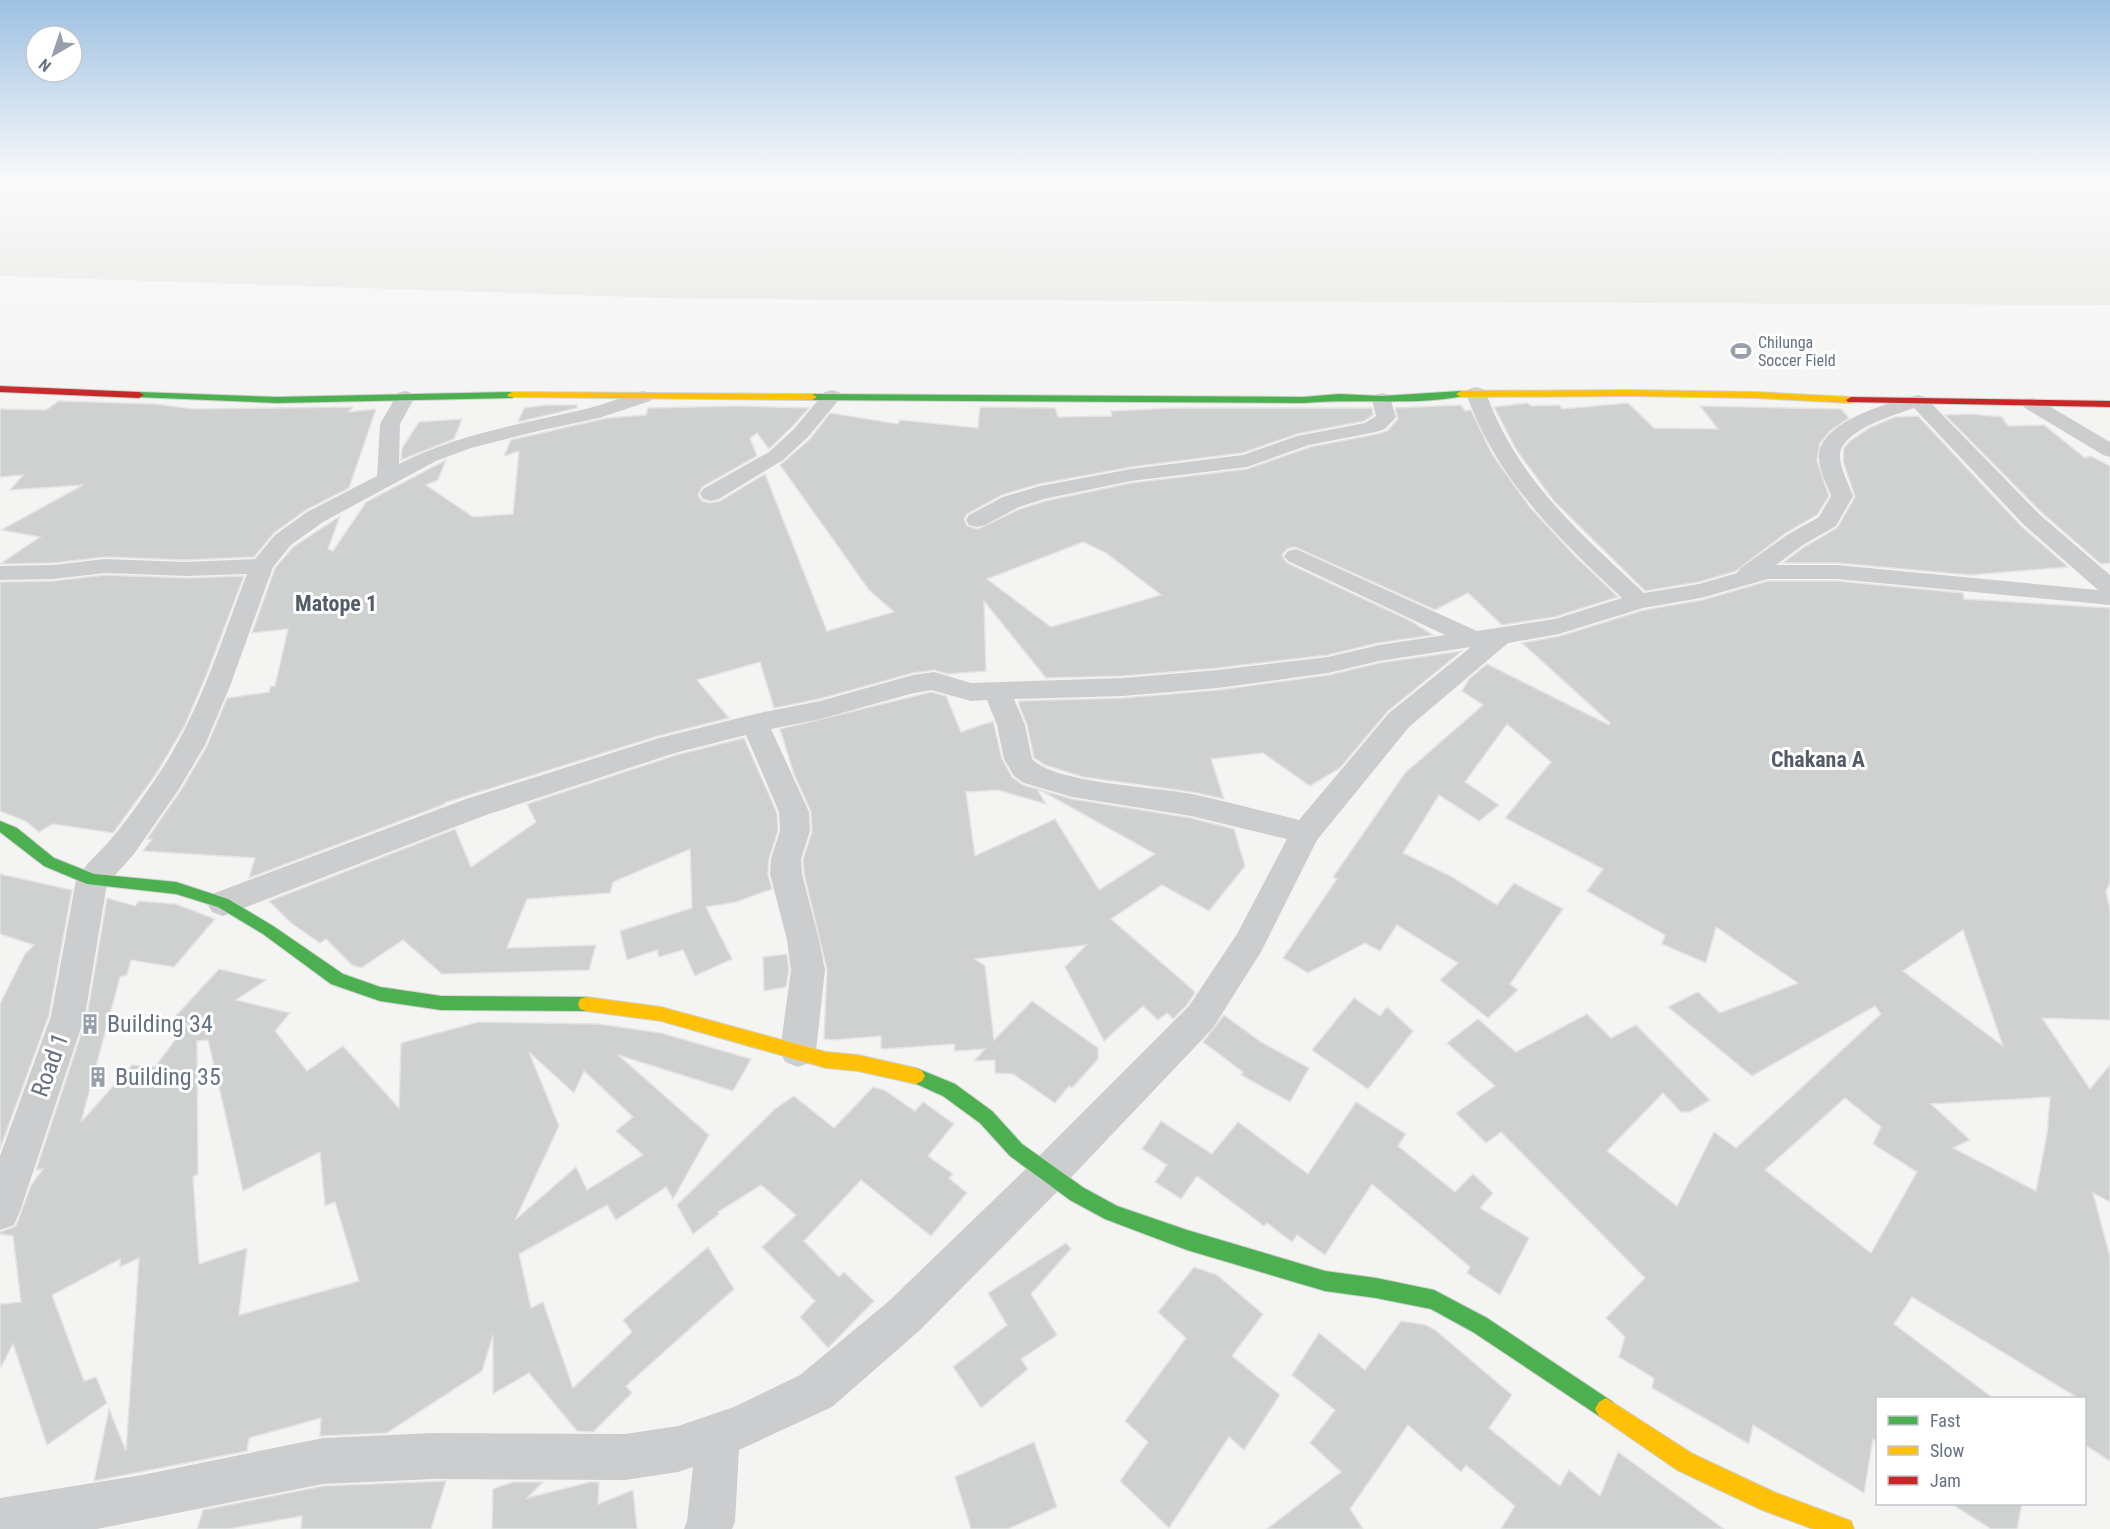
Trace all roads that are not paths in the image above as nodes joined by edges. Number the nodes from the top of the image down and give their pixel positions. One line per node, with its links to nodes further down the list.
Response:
1 (0, 389): 4 (street)
2 (1476, 393): 6 (street); 7 (street); 20 (street)
3 (832, 396): 5 (street); 6 (street); 12 (street)
4 (405, 397): 5 (street); 11 (street)
5 (643, 397): 11 (street)
6 (1382, 399): 13 (street)
7 (1918, 401): 8 (street); 17 (street); 18 (street)
8 (2032, 404): 9 (street); 10 (street)
9 (2110, 404)
10 (2110, 451)
11 (388, 478): 15 (street)
12 (711, 494)
13 (977, 520)
14 (1296, 556): 21 (street)
15 (262, 566): 16 (street); 26 (street)
16 (0, 573)
17 (1743, 578): 19 (street); 20 (street)
18 (2110, 588)
19 (2110, 597)
20 (1639, 601): 21 (street)
21 (1487, 638): 22 (street); 25 (street)
22 (997, 692): 23 (street); 25 (street)
23 (755, 723): 27 (street); 28 (street)
24 (0, 826): 26 (street)
25 (1305, 833): 29 (street)
26 (92, 880): 27 (street); 30 (street, Road 1)
27 (223, 903): 28 (street)
28 (798, 1051): 29 (street)
29 (1049, 1173): 31 (street); 34 (street)
30 (0, 1211)
31 (718, 1435): 32 (street); 33 (street)
32 (0, 1522)
33 (708, 1529)
34 (1843, 1529)

